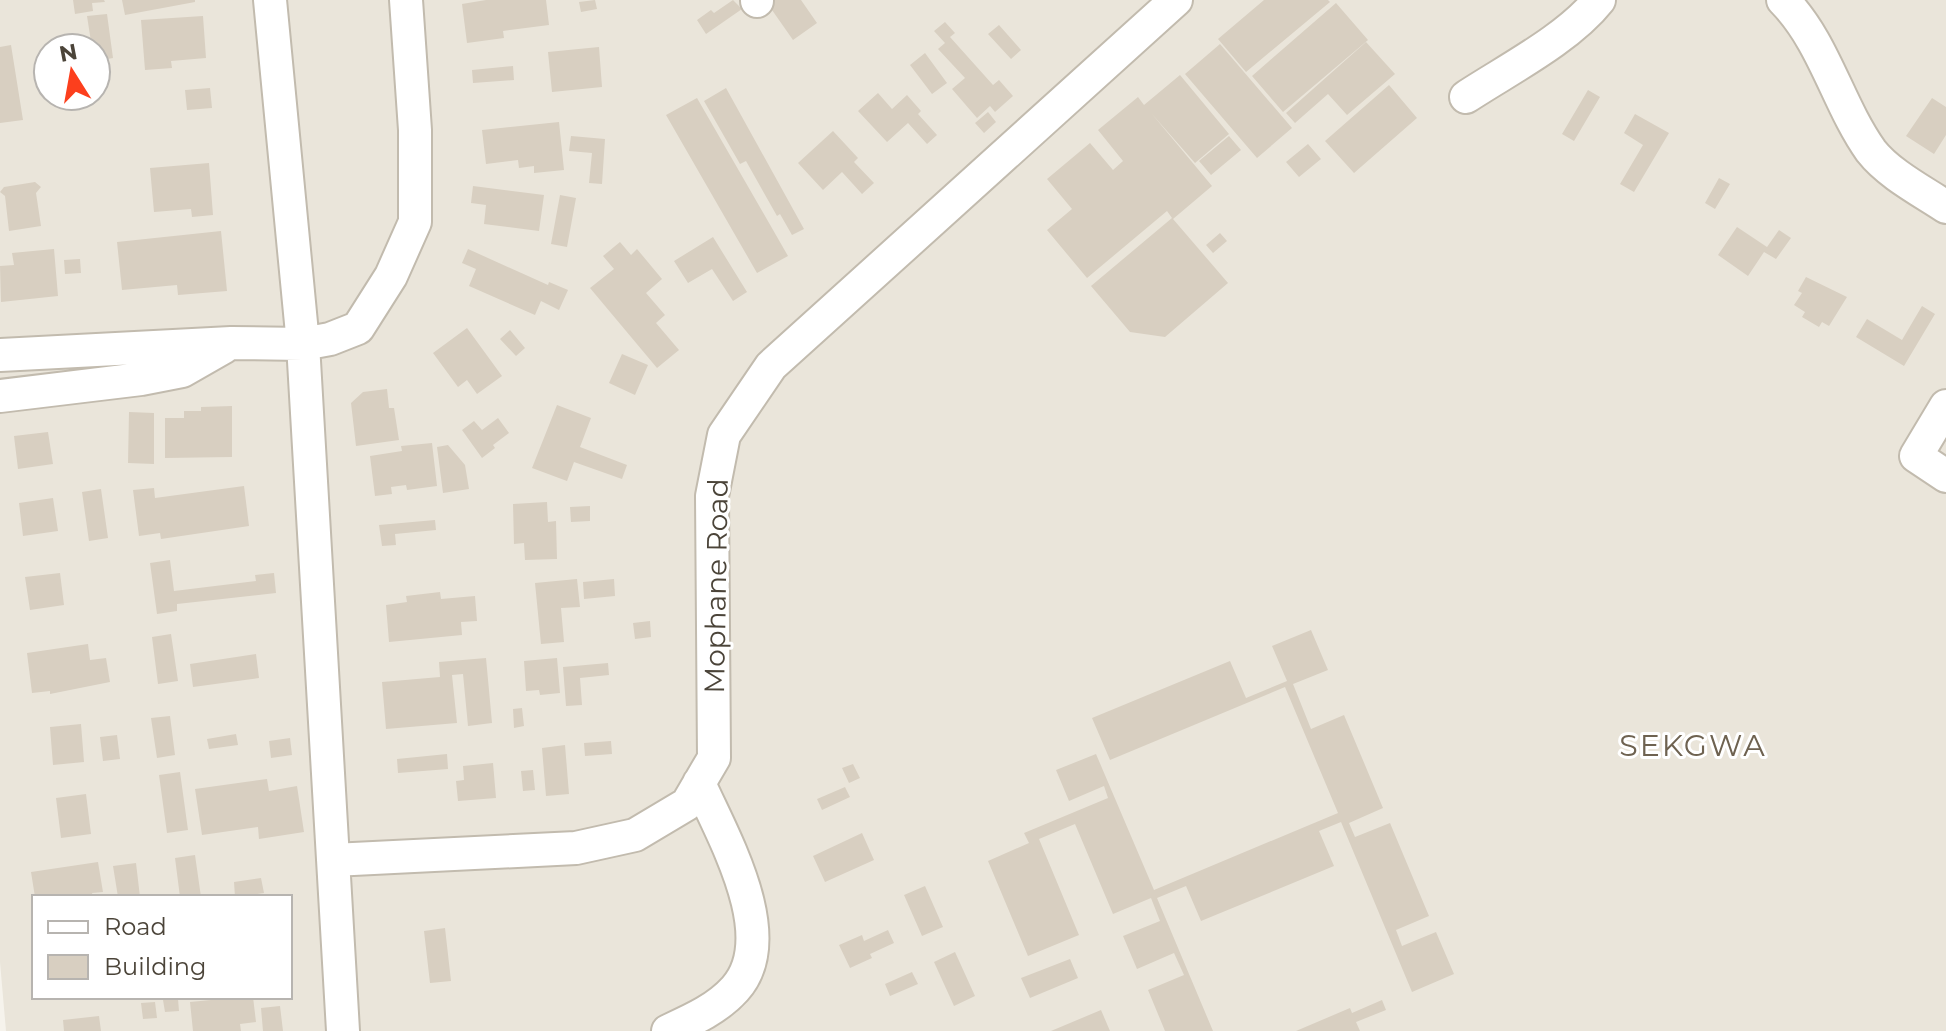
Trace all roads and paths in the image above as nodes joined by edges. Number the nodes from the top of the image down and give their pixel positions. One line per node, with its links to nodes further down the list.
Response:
1 (270, 0): 9 (street)
2 (406, 0): 9 (street)
3 (1176, 0): 14 (street, Mophane Road)
4 (1599, 0): 6 (street)
5 (1783, 0): 7 (street)
6 (1466, 97)
7 (1946, 207)
8 (231, 343): 9 (street); 10 (street); 11 (street)
9 (303, 344): 15 (street)
10 (0, 355)
11 (0, 396)
12 (1946, 406): 13 (street)
13 (1946, 476)
14 (699, 783): 15 (street, Mophane Road); 17 (street)
15 (333, 860): 16 (street)
16 (343, 1031)
17 (668, 1031)

